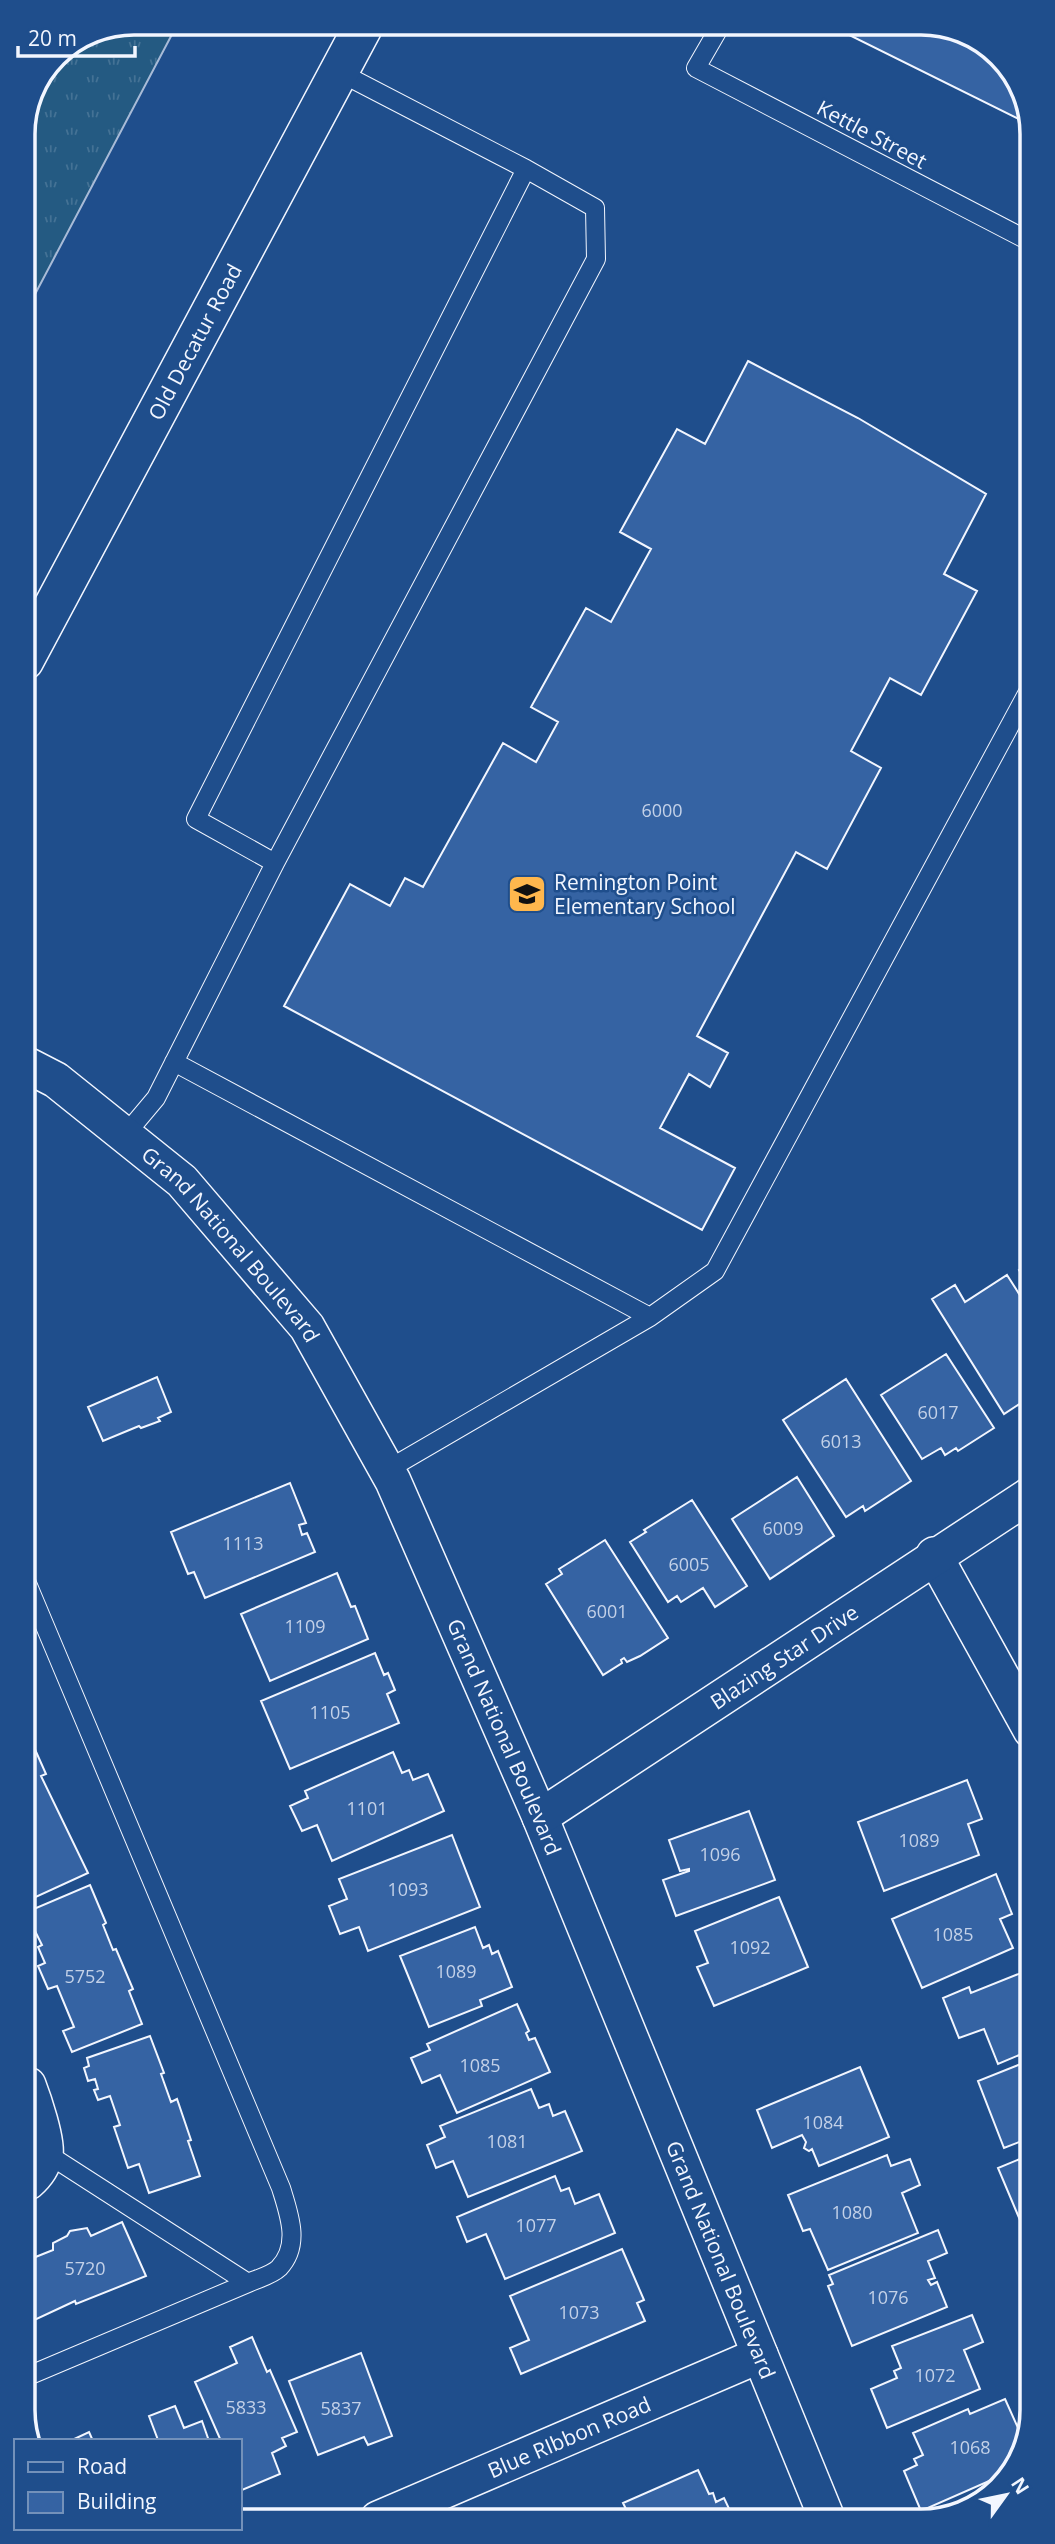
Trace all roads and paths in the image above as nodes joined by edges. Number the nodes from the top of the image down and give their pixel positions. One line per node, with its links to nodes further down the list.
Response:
1 (359, 35): 3 (street, Old Decatur Road)
2 (715, 35): 5 (lane, Kettle Street)
3 (339, 72): 4 (lane); 6 (street, Old Decatur Road)
4 (526, 169): 8 (lane); 8 (lane)
5 (1020, 236)
6 (35, 640)
7 (1020, 707): 12 (lane)
8 (275, 863): 9 (lane)
9 (174, 1062): 11 (lane); 12 (lane)
10 (35, 1069): 11 (street, Grand National Boulevard)
11 (125, 1135): 13 (street, Grand National Boulevard)
12 (649, 1317): 13 (lane)
13 (387, 1470): 18 (street, Grand National Boulevard)
14 (1020, 1501): 15 (street, Blazing Star Drive)
15 (934, 1555): 17 (street); 18 (street, Blazing Star Drive)
16 (35, 1602): 21 (lane)
17 (1020, 1710)
18 (540, 1817): 22 (street, Grand National Boulevard)
19 (35, 2134): 20 (street)
20 (37, 2168): 21 (lane)
21 (248, 2283): 23 (lane)
22 (761, 2355): 24 (street, Blue RIbbon Road); 25 (street, Grand National Boulevard)
23 (35, 2373)
24 (403, 2509)
25 (823, 2509)

